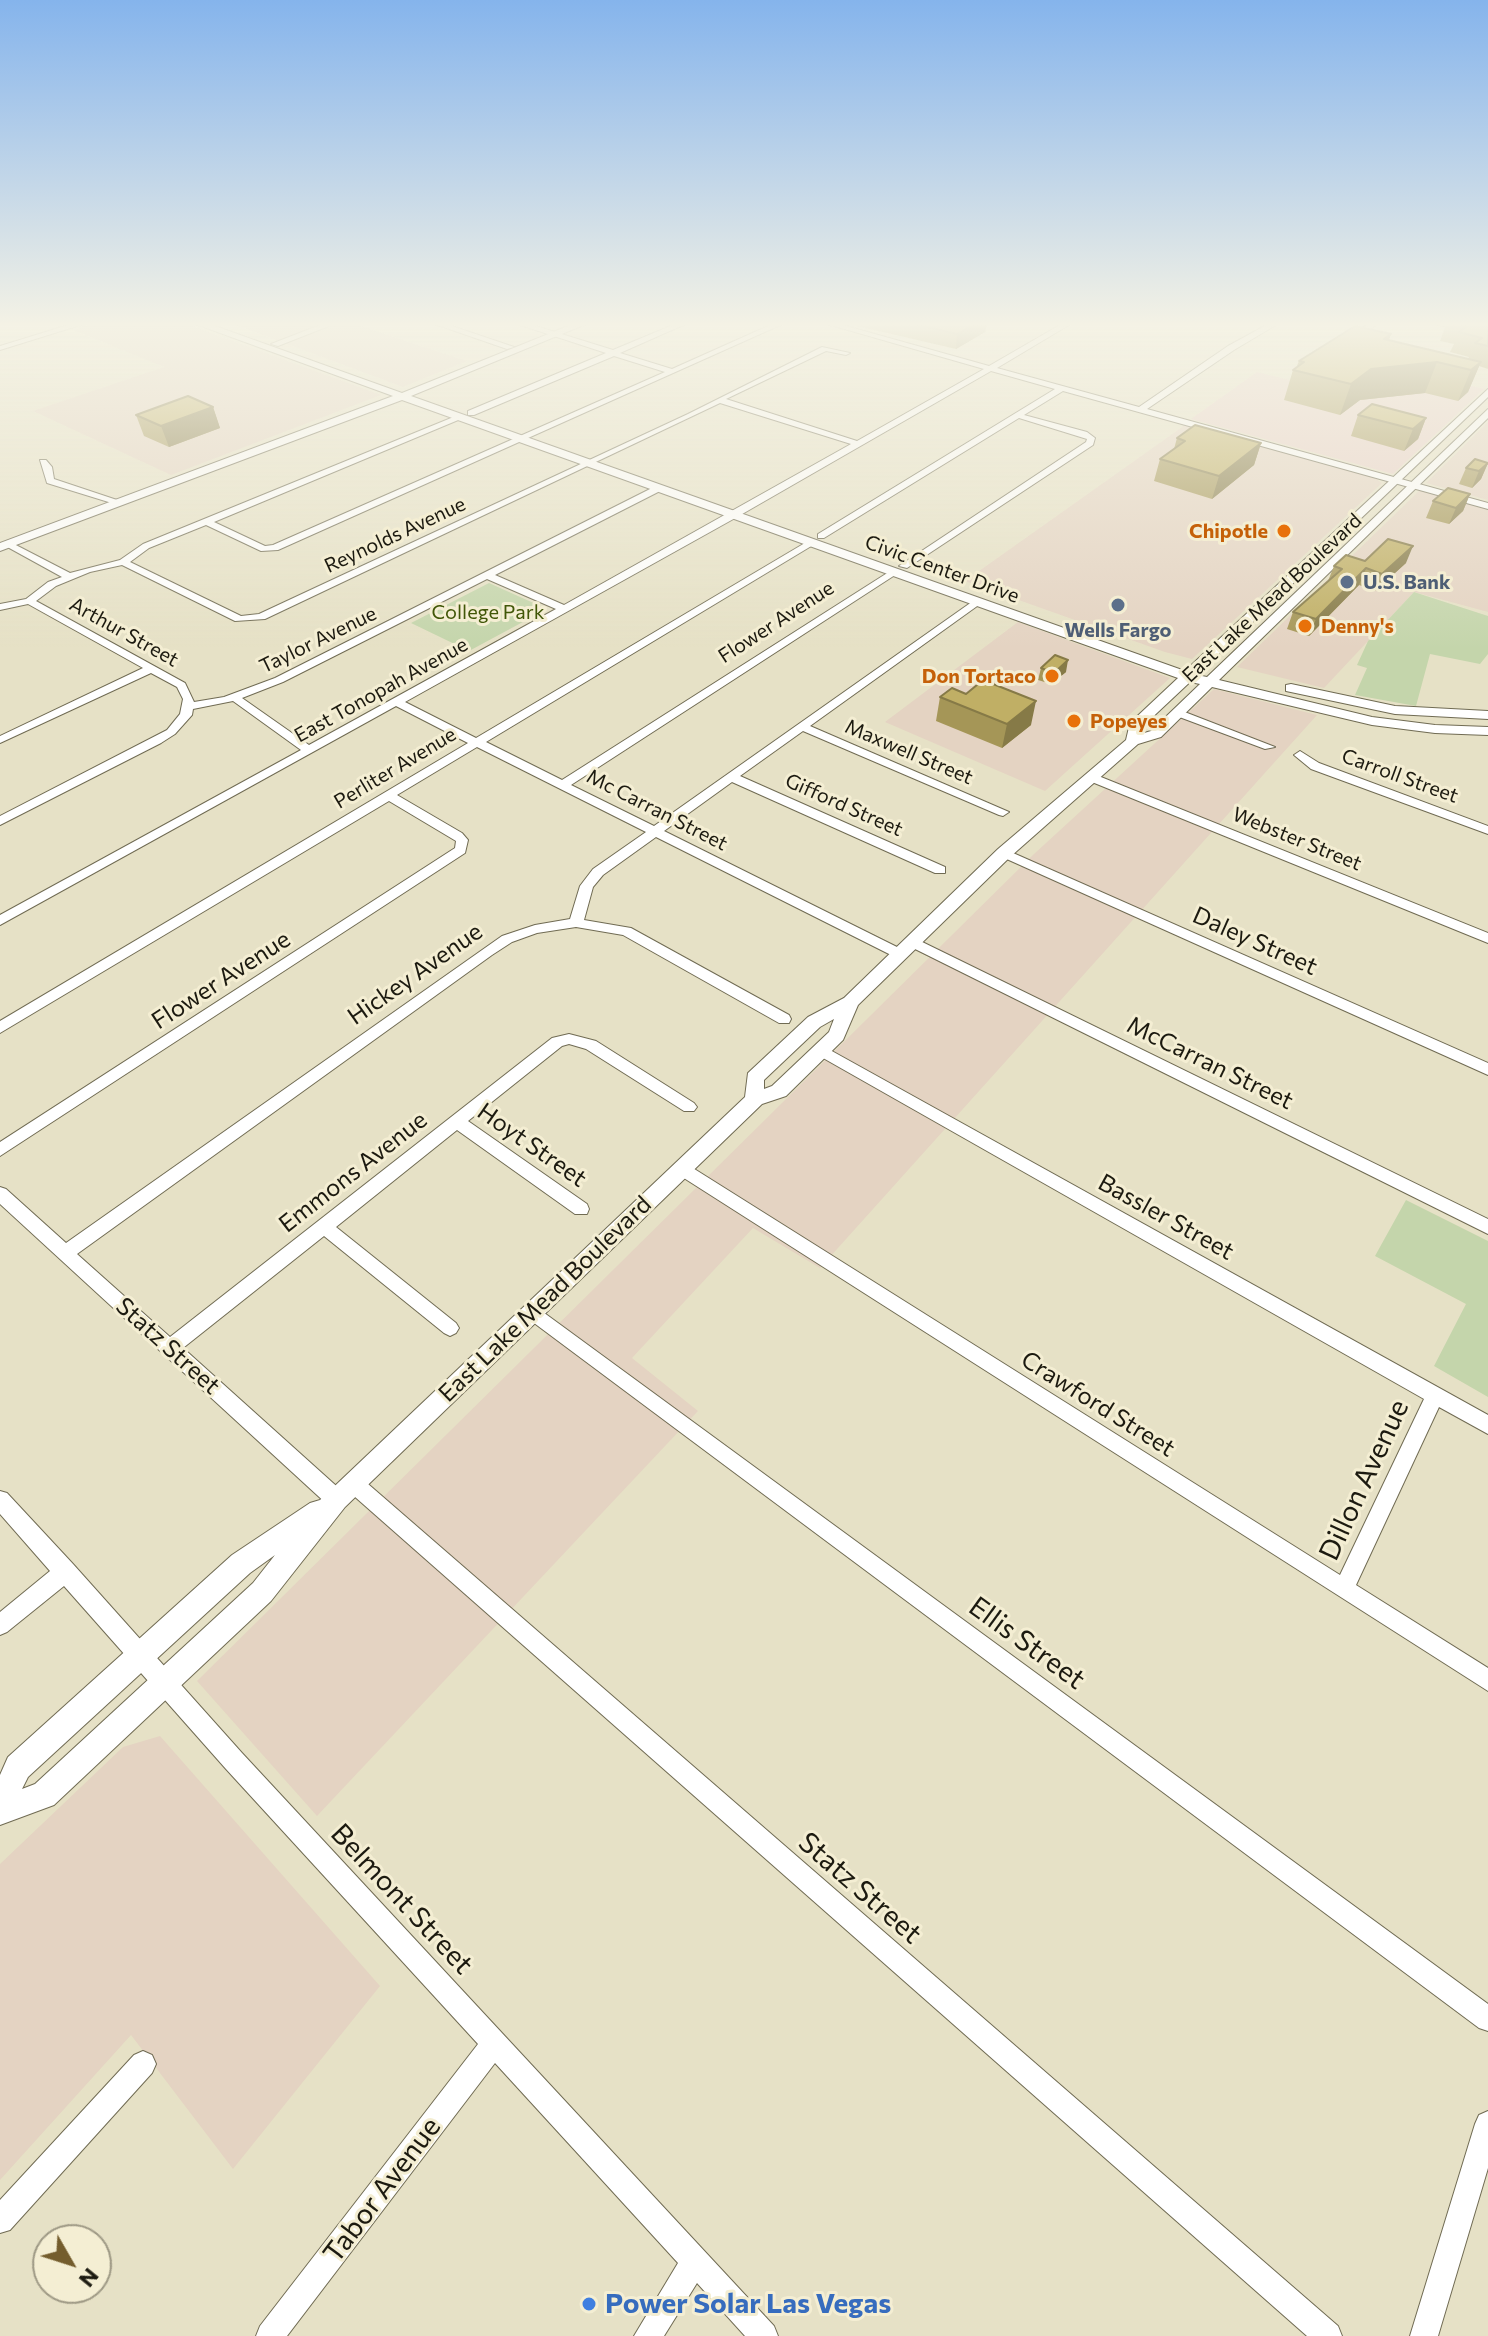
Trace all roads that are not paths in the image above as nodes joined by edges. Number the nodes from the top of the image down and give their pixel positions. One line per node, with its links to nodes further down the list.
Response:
1 (303, 431): 25 (main road)
2 (428, 431): 28 (street)
3 (501, 431): 17 (main road, Civic Center Drive)
4 (520, 431): 15 (main road, Civic Center Drive)
5 (543, 431): 15 (street)
6 (656, 431): 19 (street, Reynolds Avenue)
7 (818, 431): 18 (street)
8 (881, 431): 18 (street, East Tonopah Avenue)
9 (991, 431): 29 (street, Perliter Avenue)
10 (1069, 431): 34 (street, Flower Avenue)
11 (1217, 431): 22 (street)
12 (1446, 431): 16 (main road, East Lake Mead Boulevard)
13 (1467, 431): 14 (main road, East Lake Mead Boulevard)
14 (1464, 434): 16 (main road); 23 (main road, East Lake Mead Boulevard)
15 (534, 435): 17 (street); 19 (main road, Civic Center Drive)
16 (1438, 439): 22 (main road, East Lake Mead Boulevard)
17 (522, 440): 21 (main road, Civic Center Drive); 28 (street)
18 (859, 444): 27 (street, East Tonopah Avenue)
19 (600, 458): 21 (street, Reynolds Avenue); 27 (main road, Civic Center Drive)
20 (43, 462): 25 (street)
21 (589, 464): 24 (main road, Civic Center Drive); 32 (street, Reynolds Avenue)
22 (1395, 480): 23 (street); 31 (main road, East Lake Mead Boulevard)
23 (1412, 485): 26 (street); 33 (main road, East Lake Mead Boulevard)
24 (659, 488): 27 (main road, Civic Center Drive); 35 (street, Taylor Avenue)
25 (118, 502): 30 (main road)
26 (1488, 506)
27 (739, 512): 29 (main road, Civic Center Drive); 40 (street, East Tonopah Avenue)
28 (207, 522): 32 (street)
29 (816, 540): 34 (main road, Civic Center Drive); 34 (main road, Civic Center Drive); 52 (street, Perliter Avenue)
30 (4, 545): 36 (street)
31 (1314, 558): 33 (main road); 42 (main road, East Lake Mead Boulevard)
32 (123, 562): 36 (street)
33 (1331, 563): 43 (main road, East Lake Mead Boulevard)
34 (898, 569): 38 (main road, Civic Center Drive); 42 (main road, Civic Center Drive); 58 (street, Flower Avenue)
35 (487, 575): 40 (street); 44 (street, Taylor Avenue)
36 (70, 577): 37 (street)
37 (29, 601): 39 (street); 41 (street, Arthur Street)
38 (976, 602): 42 (main road, Civic Center Drive); 49 (street)
39 (0, 607)
40 (565, 609): 45 (street, East Tonopah Avenue)
41 (152, 668): 46 (street, Arthur Street); 50 (street)
42 (1192, 672): 43 (main road, Civic Center Drive); 51 (main road, East Lake Mead Boulevard)
43 (1214, 677): 47 (main road, East Lake Mead Boulevard); 48 (main road, Civic Center Drive)
44 (235, 698): 46 (street, Taylor Avenue); 54 (street)
45 (396, 702): 52 (street, Mc Carran Street); 54 (street, East Tonopah Avenue)
46 (188, 706): 61 (street)
47 (1178, 713): 51 (main road, East Lake Mead Boulevard); 53 (street)
48 (1488, 720)
49 (801, 726): 56 (street); 60 (street, Maxwell Street)
50 (0, 740)
51 (1133, 741): 57 (main road, East Lake Mead Boulevard)
52 (477, 743): 58 (street, Mc Carran Street); 59 (street, Perliter Avenue)
53 (1269, 747)
54 (309, 750): 66 (street, East Tonopah Avenue)
55 (1300, 755): 62 (street, Carroll Street)
56 (731, 777): 63 (street); 65 (street, Gifford Street)
57 (1091, 777): 64 (main road, East Lake Mead Boulevard); 68 (street, Webster Street)
58 (563, 785): 63 (street, Mc Carran Street)
59 (388, 795): 72 (street, Perliter Avenue); 78 (street, Flower Avenue)
60 (1003, 812)
61 (0, 821)
62 (1488, 830)
63 (654, 831): 67 (street); 69 (street, Mc Carran Street)
64 (1004, 853): 69 (main road, East Lake Mead Boulevard); 74 (street, Daley Street)
65 (940, 870)
66 (0, 921)
67 (576, 923): 71 (street); 84 (street, Hickey Avenue)
68 (1488, 938)
69 (906, 948): 70 (main road, East Lake Mead Boulevard); 83 (street, McCarran Street)
70 (850, 1002): 73 (main road, East Lake Mead Boulevard); 75 (main road, East Lake Mead Boulevard)
71 (784, 1019)
72 (0, 1028)
73 (821, 1050): 75 (main road, East Lake Mead Boulevard); 88 (street, Bassler Street)
74 (1488, 1069)
75 (755, 1099): 79 (main road, East Lake Mead Boulevard)
76 (689, 1107): 77 (street, Emmons Avenue)
77 (456, 1121): 81 (street, Hoyt Street); 82 (street, Emmons Avenue)
78 (0, 1150)
79 (682, 1169): 85 (main road, East Lake Mead Boulevard); 93 (street, Crawford Street)
80 (0, 1194): 84 (street, Statz Street)
81 (581, 1209)
82 (323, 1226): 86 (street); 87 (street, Emmons Avenue)
83 (1488, 1227)
84 (65, 1253): 87 (street, Statz Street)
85 (532, 1312): 90 (main road, East Lake Mead Boulevard); 99 (street, Ellis Street)
86 (450, 1328)
87 (170, 1348): 90 (street, Statz Street)
88 (1435, 1396): 89 (street, Bassler Street); 93 (street, Dillon Avenue)
89 (1488, 1425)
90 (344, 1491): 95 (main road, East Lake Mead Boulevard); 97 (main road, East Lake Mead Boulevard); 108 (street, Statz Street)
91 (0, 1500): 92 (street, Belmont Street)
92 (66, 1571): 94 (street); 95 (street, Belmont Street)
93 (1344, 1589): 96 (street, Crawford Street)
94 (0, 1625)
95 (140, 1655): 97 (street, Belmont Street); 98 (main road, East Lake Mead Boulevard)
96 (1488, 1680)
97 (165, 1683): 98 (main road, East Lake Mead Boulevard); 100 (street, Belmont Street)
98 (0, 1808)
99 (1488, 2019)
100 (494, 2043): 104 (street, Belmont Street); 105 (street, Tabor Avenue)
101 (143, 2064): 103 (street)
102 (1488, 2124): 109 (street)
103 (0, 2220)
104 (695, 2261): 106 (street); 107 (street, Belmont Street)
105 (270, 2336)
106 (648, 2336)
107 (764, 2336)
108 (1328, 2336)
109 (1424, 2336)

